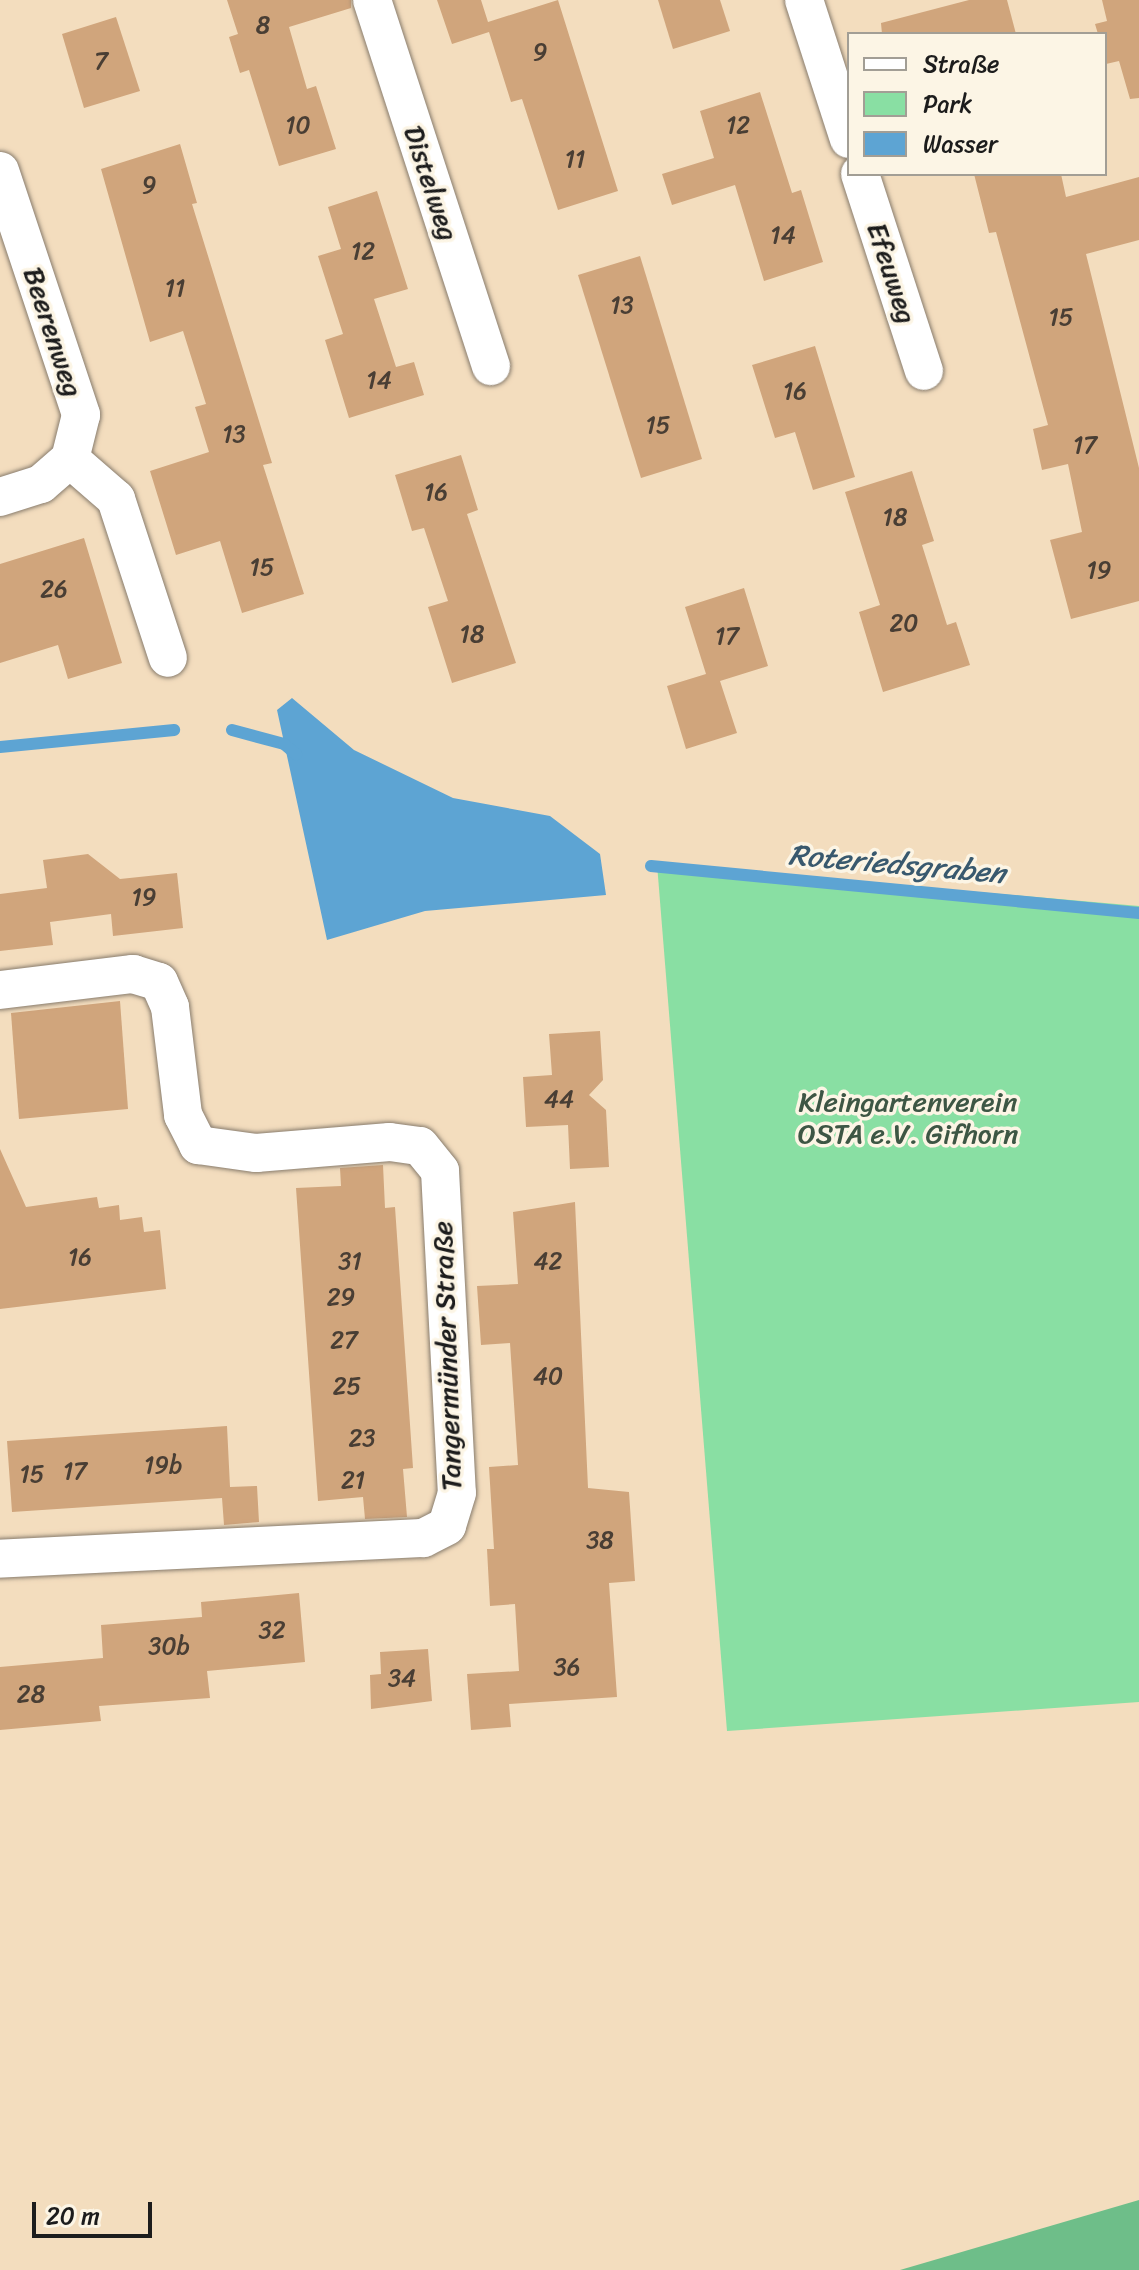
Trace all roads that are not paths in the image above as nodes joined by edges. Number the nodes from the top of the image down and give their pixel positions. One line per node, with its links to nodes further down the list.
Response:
1 (372, 0): 6 (street, Distelweg)
2 (804, 0): 3 (street)
3 (847, 133)
4 (0, 171): 8 (street, Beerenweg)
5 (861, 176): 7 (street, Efeuweg)
6 (491, 366)
7 (924, 371)
8 (70, 459): 9 (street); 10 (street)
9 (0, 497)
10 (168, 658)
11 (0, 990): 12 (street, Tangermünder Straße)
12 (0, 1559)

